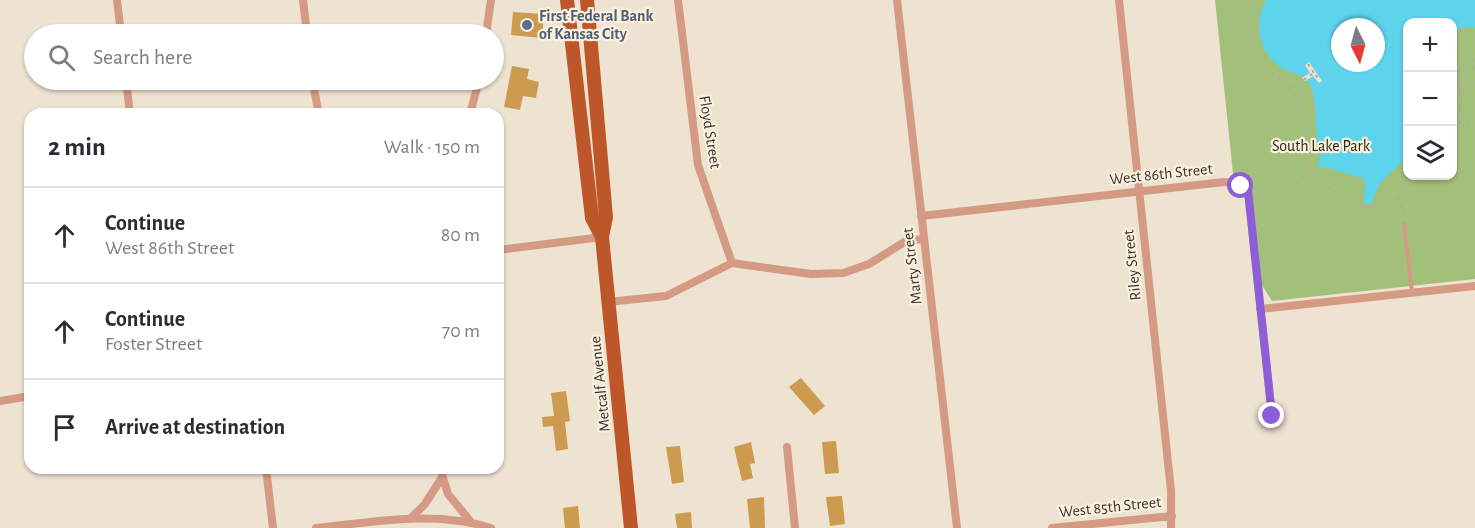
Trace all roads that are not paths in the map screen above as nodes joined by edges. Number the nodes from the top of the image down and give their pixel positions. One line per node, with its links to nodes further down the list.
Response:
1 (117, 0): 9 (street)
2 (303, 0): 10 (street)
3 (491, 0): 11 (street)
4 (567, 0): 21 (main road, Metcalf Avenue)
5 (587, 0): 21 (main road, Metcalf Avenue)
6 (678, 0): 24 (street, Floyd Street)
7 (897, 0): 19 (street, Marty Street)
8 (1119, 0): 18 (street, Riley Street)
9 (120, 24)
10 (306, 24)
11 (487, 24)
12 (127, 90): 15 (street)
13 (314, 90): 16 (street)
14 (476, 90): 17 (street)
15 (129, 108)
16 (319, 108)
17 (472, 108)
18 (1139, 192): 19 (street, West 86th Street); 28 (street, West 86th Street); 36 (street, Riley Street)
19 (921, 216): 22 (street, Marty Street)
20 (1404, 224): 26 (lane)
21 (602, 237): 23 (street); 27 (main road, Metcalf Avenue)
22 (923, 239): 24 (street); 45 (street, Marty Street)
23 (504, 249)
24 (732, 263): 27 (street)
25 (1475, 286): 26 (street)
26 (1412, 293): 28 (street)
27 (608, 302): 43 (main road, Metcalf Avenue)
28 (1260, 309): 31 (street)
29 (24, 397): 30 (street)
30 (0, 401)
31 (1272, 416)
32 (787, 447): 44 (street)
33 (267, 474): 40 (street)
34 (441, 474): 35 (street)
35 (441, 479): 37 (street); 38 (street)
36 (1172, 516): 46 (street, West 85th Street); 47 (street, Riley Street)
37 (411, 518): 38 (street); 39 (street)
38 (471, 522): 42 (street)
39 (383, 524): 41 (street)
40 (273, 528)
41 (316, 528)
42 (492, 528)
43 (632, 528)
44 (795, 528)
45 (957, 528)
46 (1052, 528)
47 (1171, 528)

